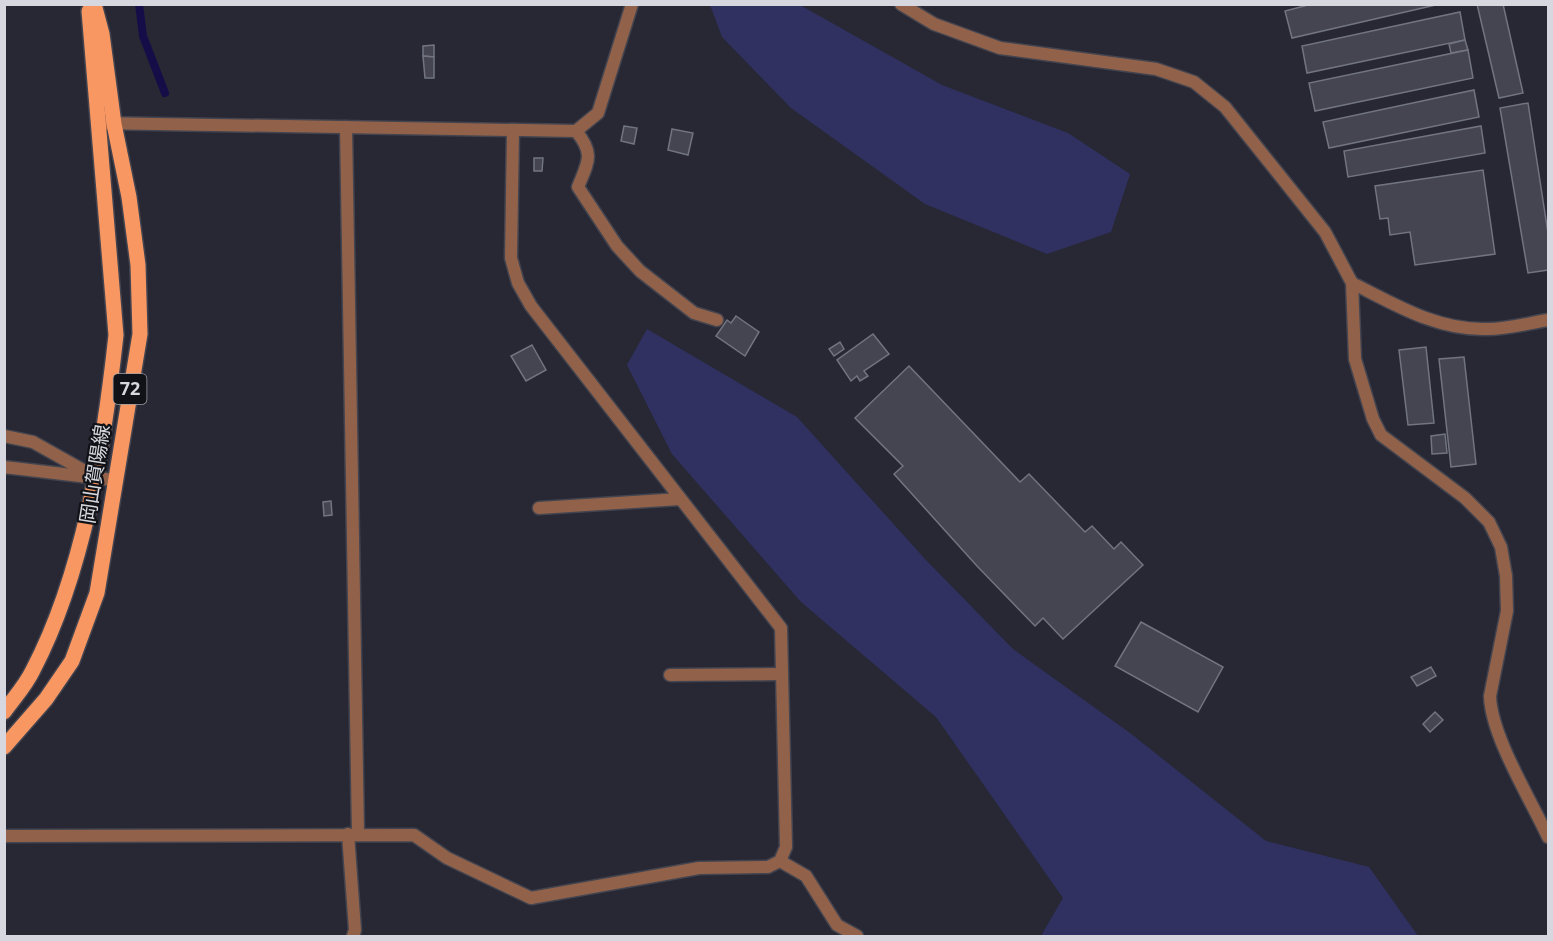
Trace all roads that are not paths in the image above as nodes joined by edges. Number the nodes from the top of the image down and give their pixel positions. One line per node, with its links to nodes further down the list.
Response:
1 (88, 4): 5 (main road, 岡山賀陽線 / 72)
2 (94, 4): 6 (main road, 岡山賀陽線 / 72)
3 (632, 4): 9 (street)
4 (901, 4): 10 (street)
5 (98, 123): 6 (street); 15 (main road, 岡山賀陽線 / 72)
6 (114, 124): 7 (street); 16 (main road, 岡山賀陽線 / 72)
7 (346, 127): 8 (street); 23 (street)
8 (513, 130): 9 (street); 17 (street)
9 (576, 131): 11 (street)
10 (1352, 283): 12 (street); 25 (street)
11 (717, 320)
12 (1548, 320)
13 (4, 436): 15 (street)
14 (4, 468): 15 (street)
15 (93, 476): 16 (street); 21 (main road, 岡山賀陽線 / 72)
16 (114, 480): 22 (main road, 岡山賀陽線 / 72)
17 (681, 499): 18 (street); 19 (street)
18 (539, 508)
19 (782, 674): 20 (street); 26 (street)
20 (670, 675)
21 (4, 711)
22 (4, 747)
23 (353, 833): 24 (street); 26 (street); 27 (street)
24 (4, 836)
25 (1548, 837)
26 (780, 861): 28 (street)
27 (353, 936)
28 (857, 936)

